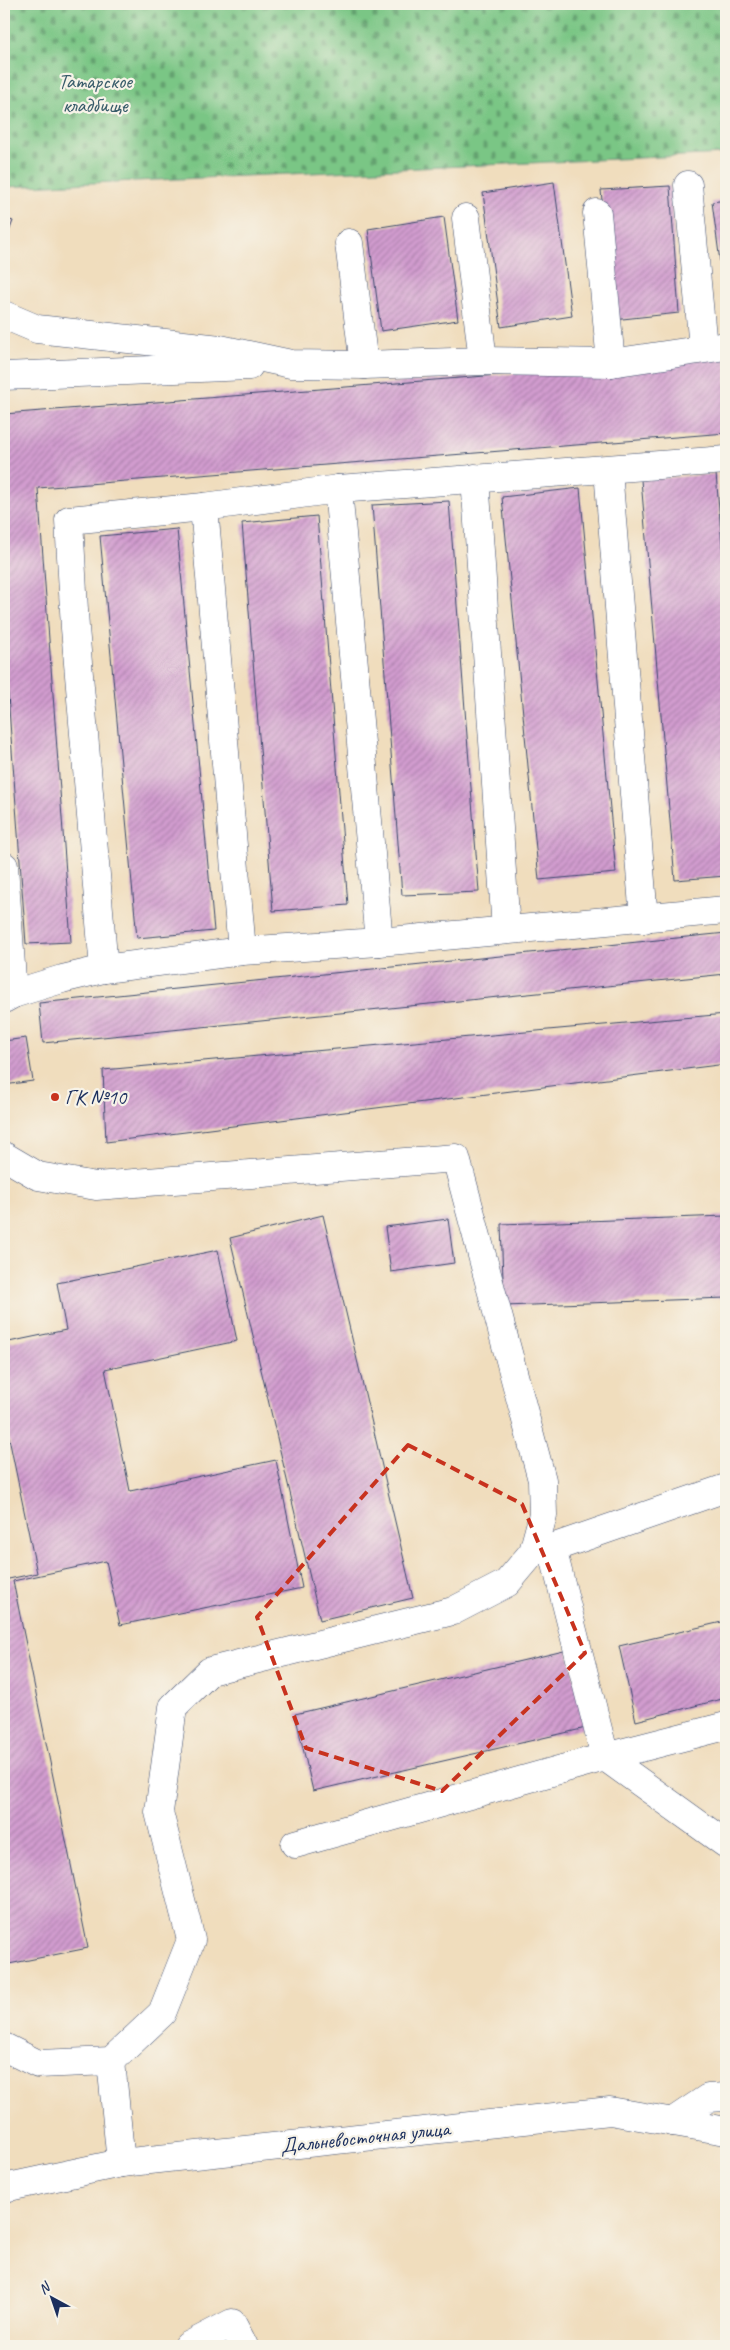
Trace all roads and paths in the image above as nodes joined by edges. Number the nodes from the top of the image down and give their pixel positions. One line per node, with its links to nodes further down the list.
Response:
1 (688, 185): 6 (street)
2 (597, 213): 8 (street)
3 (466, 218): 7 (street)
4 (350, 244): 10 (street)
5 (4, 315): 9 (street)
6 (715, 347): 8 (street)
7 (483, 361): 8 (street); 10 (street)
8 (611, 363)
9 (290, 364): 10 (street); 11 (street)
10 (364, 365)
11 (4, 376)
12 (726, 460): 13 (street)
13 (608, 470): 14 (street); 19 (street)
14 (475, 478): 15 (street); 20 (street)
15 (338, 489): 16 (street); 21 (street)
16 (204, 507): 22 (street); 23 (street)
17 (4, 866): 24 (street)
18 (726, 910): 19 (street)
19 (644, 919): 20 (street)
20 (506, 930): 21 (street)
21 (379, 942): 22 (street)
22 (242, 951): 23 (street)
23 (104, 969): 24 (street)
24 (9, 996)
25 (4, 1156): 27 (street)
26 (726, 1488): 27 (street)
27 (542, 1550): 29 (street); 33 (street)
28 (726, 1726): 29 (street)
29 (605, 1757): 30 (street); 31 (street)
30 (295, 1844)
31 (726, 1844)
32 (4, 2048): 33 (street)
33 (111, 2061): 37 (street)
34 (726, 2096): 35 (street)
35 (672, 2122): 36 (street, Дальневосточная улица); 37 (street, Дальневосточная улица)
36 (726, 2131)
37 (122, 2163): 38 (street, Дальневосточная улица)
38 (4, 2188)
39 (188, 2346): 40 (street)
40 (244, 2346)

